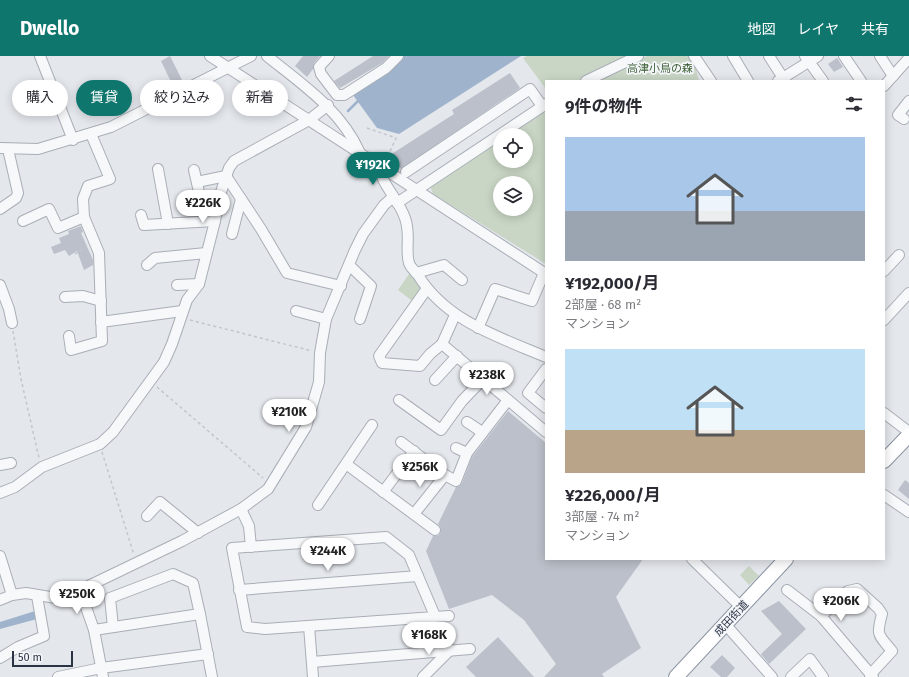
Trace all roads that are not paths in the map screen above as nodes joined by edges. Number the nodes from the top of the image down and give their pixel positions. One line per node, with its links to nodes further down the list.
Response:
1 (40, 56): 31 (street)
2 (210, 56): 16 (street)
3 (251, 56): 16 (street)
4 (267, 56): 26 (street)
5 (329, 56): 6 (street)
6 (398, 56)
7 (638, 56): 18 (street)
8 (694, 56): 19 (street)
9 (733, 56): 20 (street)
10 (769, 56): 21 (street)
11 (818, 56): 15 (street)
12 (880, 56): 17 (street)
13 (848, 57): 23 (street)
14 (909, 58): 17 (street)
15 (807, 59): 21 (street); 22 (street)
16 (228, 68): 29 (street); 30 (street)
17 (893, 76): 24 (street)
18 (588, 80)
19 (710, 80)
20 (747, 80)
21 (782, 80)
22 (822, 80)
23 (860, 80)
24 (885, 85)
25 (909, 101): 28 (street)
26 (328, 105): 29 (street); 33 (street)
27 (544, 105): 37 (street); 40 (street)
28 (904, 119)
29 (309, 120): 33 (street); 38 (street)
30 (91, 134): 31 (street); 46 (street)
31 (73, 140): 32 (street)
32 (4, 148): 44 (street)
33 (360, 153): 34 (street)
34 (378, 164): 40 (street); 43 (street)
35 (158, 169): 49 (street)
36 (194, 170): 39 (street)
37 (406, 172)
38 (226, 176): 39 (street); 42 (street); 48 (street)
39 (197, 182): 41 (street)
40 (416, 189): 43 (street); 57 (street)
41 (199, 192)
42 (241, 199): 50 (street); 62 (street)
43 (395, 200): 54 (street); 56 (street)
44 (0, 209)
45 (141, 215): 49 (street)
46 (84, 217): 47 (street); 66 (street)
47 (23, 221)
48 (215, 221): 49 (street); 51 (street)
49 (168, 224)
50 (232, 234)
51 (206, 253): 53 (street); 59 (street)
52 (899, 255): 55 (street)
53 (148, 265)
54 (349, 265): 62 (street); 71 (street)
55 (885, 270)
56 (416, 273): 58 (street); 63 (street)
57 (545, 273): 75 (street)
58 (462, 280)
59 (199, 284): 61 (street); 68 (street)
60 (0, 285): 74 (street)
61 (177, 285)
62 (340, 286): 70 (street)
63 (426, 290): 69 (street); 77 (street)
64 (909, 293): 72 (street)
65 (65, 297): 66 (street)
66 (101, 302): 73 (street)
67 (296, 311): 70 (street)
68 (182, 315): 73 (street); 102 (street)
69 (456, 315): 75 (street); 77 (street)
70 (326, 319): 105 (street)
71 (360, 319)
72 (885, 319)
73 (102, 322): 76 (street)
74 (12, 323)
75 (478, 328): 79 (street)
76 (69, 336)
77 (442, 344): 78 (street)
78 (457, 356): 81 (street); 82 (street)
79 (545, 357)
80 (545, 370): 85 (street)
81 (483, 378): 83 (street); 84 (street)
82 (436, 380)
83 (399, 400)
84 (508, 400): 89 (street); 90 (street)
85 (545, 407)
86 (885, 414): 91 (street)
87 (467, 422): 90 (street)
88 (372, 425): 98 (street)
89 (545, 431)
90 (482, 432): 95 (street)
91 (909, 433): 96 (highway)
92 (401, 442): 94 (street)
93 (456, 448): 95 (street)
94 (414, 451): 100 (street); 101 (street)
95 (467, 453): 100 (street)
96 (885, 460)
97 (11, 463): 99 (street)
98 (346, 464): 101 (street); 104 (street)
99 (0, 465)
100 (445, 475): 107 (street)
101 (383, 492): 107 (street)
102 (0, 493)
103 (885, 496): 106 (street)
104 (318, 505)
105 (241, 509): 110 (street); 111 (street)
106 (909, 512)
107 (414, 514): 109 (street)
108 (148, 516): 110 (street)
109 (435, 530)
110 (198, 533): 116 (street)
111 (250, 547): 115 (street); 117 (street)
112 (0, 556): 119 (street)
113 (693, 560): 122 (street)
114 (785, 560): 122 (highway, 成田街道)
115 (418, 576): 117 (street); 124 (street)
116 (80, 590): 120 (street); 130 (street)
117 (239, 590): 128 (street)
118 (788, 590): 126 (street)
119 (12, 595): 120 (street); 121 (street)
120 (37, 596): 134 (street)
121 (0, 600)
122 (741, 607): 127 (highway, 成田街道)
123 (200, 614): 129 (street); 129 (street); 133 (street)
124 (435, 616): 125 (street); 128 (street)
125 (449, 616)
126 (822, 616): 138 (street); 138 (street)
127 (724, 624): 137 (street); 143 (highway, 成田街道)
128 (309, 626): 135 (street)
129 (113, 627): 130 (street)
130 (94, 630): 136 (street)
131 (470, 649): 132 (street)
132 (450, 650): 135 (street); 142 (street)
133 (208, 654): 136 (street); 140 (street)
134 (0, 658)
135 (312, 662): 141 (street)
136 (102, 673): 139 (street)
137 (769, 676)
138 (871, 676)
139 (58, 677)
140 (212, 677)
141 (313, 677)
142 (423, 677)
143 (676, 677)
144 (791, 677): 145 (street)
145 (823, 677)

